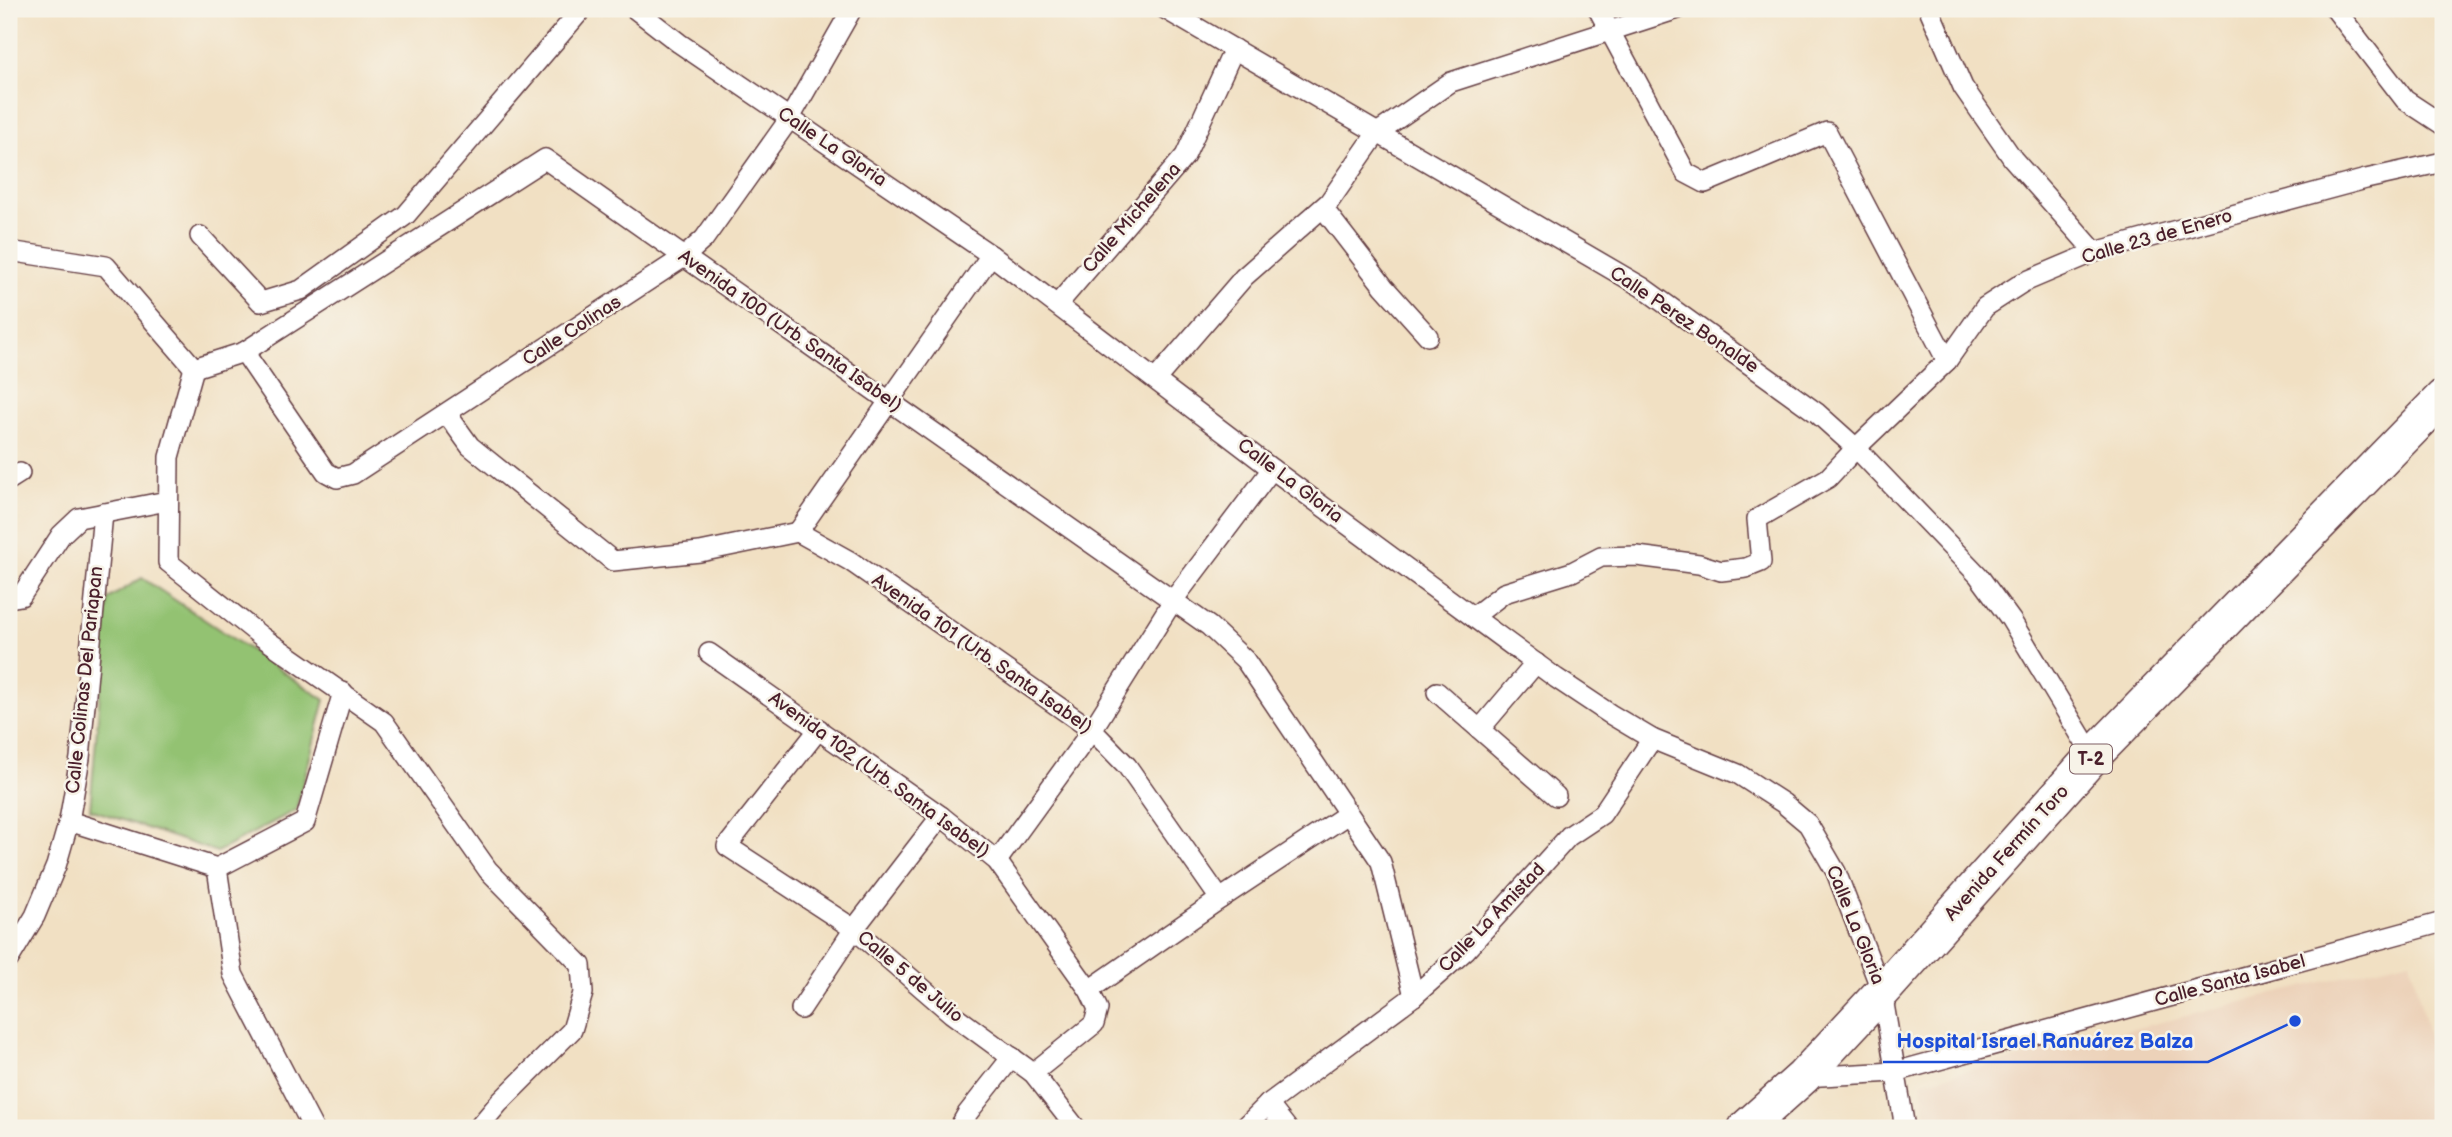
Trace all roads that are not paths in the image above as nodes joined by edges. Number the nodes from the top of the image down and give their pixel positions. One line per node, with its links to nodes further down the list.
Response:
1 (582, 9): 16 (street)
2 (635, 9): 11 (street, Calle La Gloria)
3 (852, 9): 11 (street, Calle Colinas)
4 (1165, 9): 10 (street, Calle Perez Bonalde)
5 (1598, 9): 9 (street)
6 (1678, 9): 9 (street)
7 (1929, 9): 18 (street)
8 (2335, 9): 12 (street)
9 (1609, 29): 13 (street); 24 (street)
10 (1234, 49): 13 (street, Calle Perez Bonalde); 21 (street, Calle Michelena)
11 (790, 118): 19 (street, Calle La Gloria); 20 (street, Calle Colinas)
12 (2443, 124)
13 (1377, 133): 15 (street); 30 (street, Calle Perez Bonalde)
14 (2443, 162): 18 (street, Calle 23 de Enero)
15 (1323, 208): 22 (street); 26 (street)
16 (200, 236)
17 (9, 251): 25 (street)
18 (2095, 252): 24 (street, Calle 23 de Enero)
19 (990, 255): 21 (street, Calle La Gloria); 28 (street)
20 (684, 257): 23 (street, Avenida 100 (Urb. Santa Isabel)); 28 (street, Avenida 100 (Urb. Santa Isabel)); 29 (street, Calle Colinas)
21 (1057, 305): 26 (street, Calle La Gloria)
22 (1428, 336)
23 (244, 352): 25 (street, Avenida 100 (Urb. Santa Isabel)); 29 (street, Calle Colinas)
24 (1947, 362): 30 (street, Calle 23 de Enero)
25 (194, 368): 32 (street)
26 (1156, 379): 31 (street, Calle La Gloria)
27 (2443, 397): 46 (highway, Avenida Fermín Toro / T-2)
28 (890, 401): 34 (street); 36 (street, Avenida 100 (Urb. Santa Isabel))
29 (447, 414): 34 (street)
30 (1856, 448): 37 (street, Calle 23 de Enero); 46 (street, Calle Perez Bonalde)
31 (1272, 469): 36 (street); 37 (street, Calle La Gloria)
32 (167, 501): 33 (street); 40 (street)
33 (103, 513): 35 (street); 50 (street, Calle Colinas Del Pariapan)
34 (798, 532): 44 (street, Avenida 101 (Urb. Santa Isabel))
35 (9, 598)
36 (1174, 600): 44 (street); 48 (street, Avenida 100 (Urb. Santa Isabel))
37 (1473, 617): 39 (street, Calle La Gloria)
38 (709, 653): 42 (street, Avenida 102 (Urb. Santa Isabel))
39 (1536, 663): 43 (street); 45 (street, Calle La Gloria)
40 (343, 692): 52 (street); 67 (street)
41 (1437, 692): 43 (street)
42 (819, 729): 49 (street, Avenida 102 (Urb. Santa Isabel)); 55 (street, Calle 5 de Julio)
43 (1480, 729): 47 (street)
44 (1092, 730): 51 (street); 53 (street, Avenida 101 (Urb. Santa Isabel))
45 (1653, 739): 58 (street, Calle La Gloria); 59 (street, Calle La Amistad)
46 (2093, 756): 58 (highway, Avenida Fermín Toro / T-2)
47 (1556, 796)
48 (1348, 814): 53 (street); 59 (street, Avenida 100 (Urb. Santa Isabel))
49 (941, 816): 51 (street, Avenida 102 (Urb. Santa Isabel)); 55 (street)
50 (69, 821): 52 (street); 56 (street, Calle Colinas Del Pariapan)
51 (997, 861): 57 (street, Avenida 102 (Urb. Santa Isabel))
52 (217, 868): 66 (street)
53 (1220, 899): 57 (street)
54 (2443, 922): 62 (street, Calle Santa Isabel)
55 (854, 929): 60 (street); 61 (street, Calle 5 de Julio)
56 (9, 959)
57 (1089, 990): 63 (street, Avenida 102 (Urb. Santa Isabel))
58 (1882, 992): 62 (street, Calle La Gloria); 64 (highway, Avenida Fermín Toro / T-2)
59 (1414, 996): 65 (street, Calle La Amistad)
60 (801, 1009)
61 (1012, 1058): 63 (street, Calle 5 de Julio); 68 (street)
62 (1895, 1072): 64 (street, Calle Santa Isabel); 73 (street, Calle La Gloria)
63 (1033, 1073): 69 (street, Calle 5 de Julio)
64 (1803, 1077): 72 (highway, Avenida Fermín Toro / T-2)
65 (1268, 1104): 70 (street, Calle La Amistad); 71 (street)
66 (313, 1128)
67 (478, 1128)
68 (959, 1128)
69 (1076, 1128)
70 (1244, 1128)
71 (1287, 1128)
72 (1746, 1128)
73 (1905, 1128)

